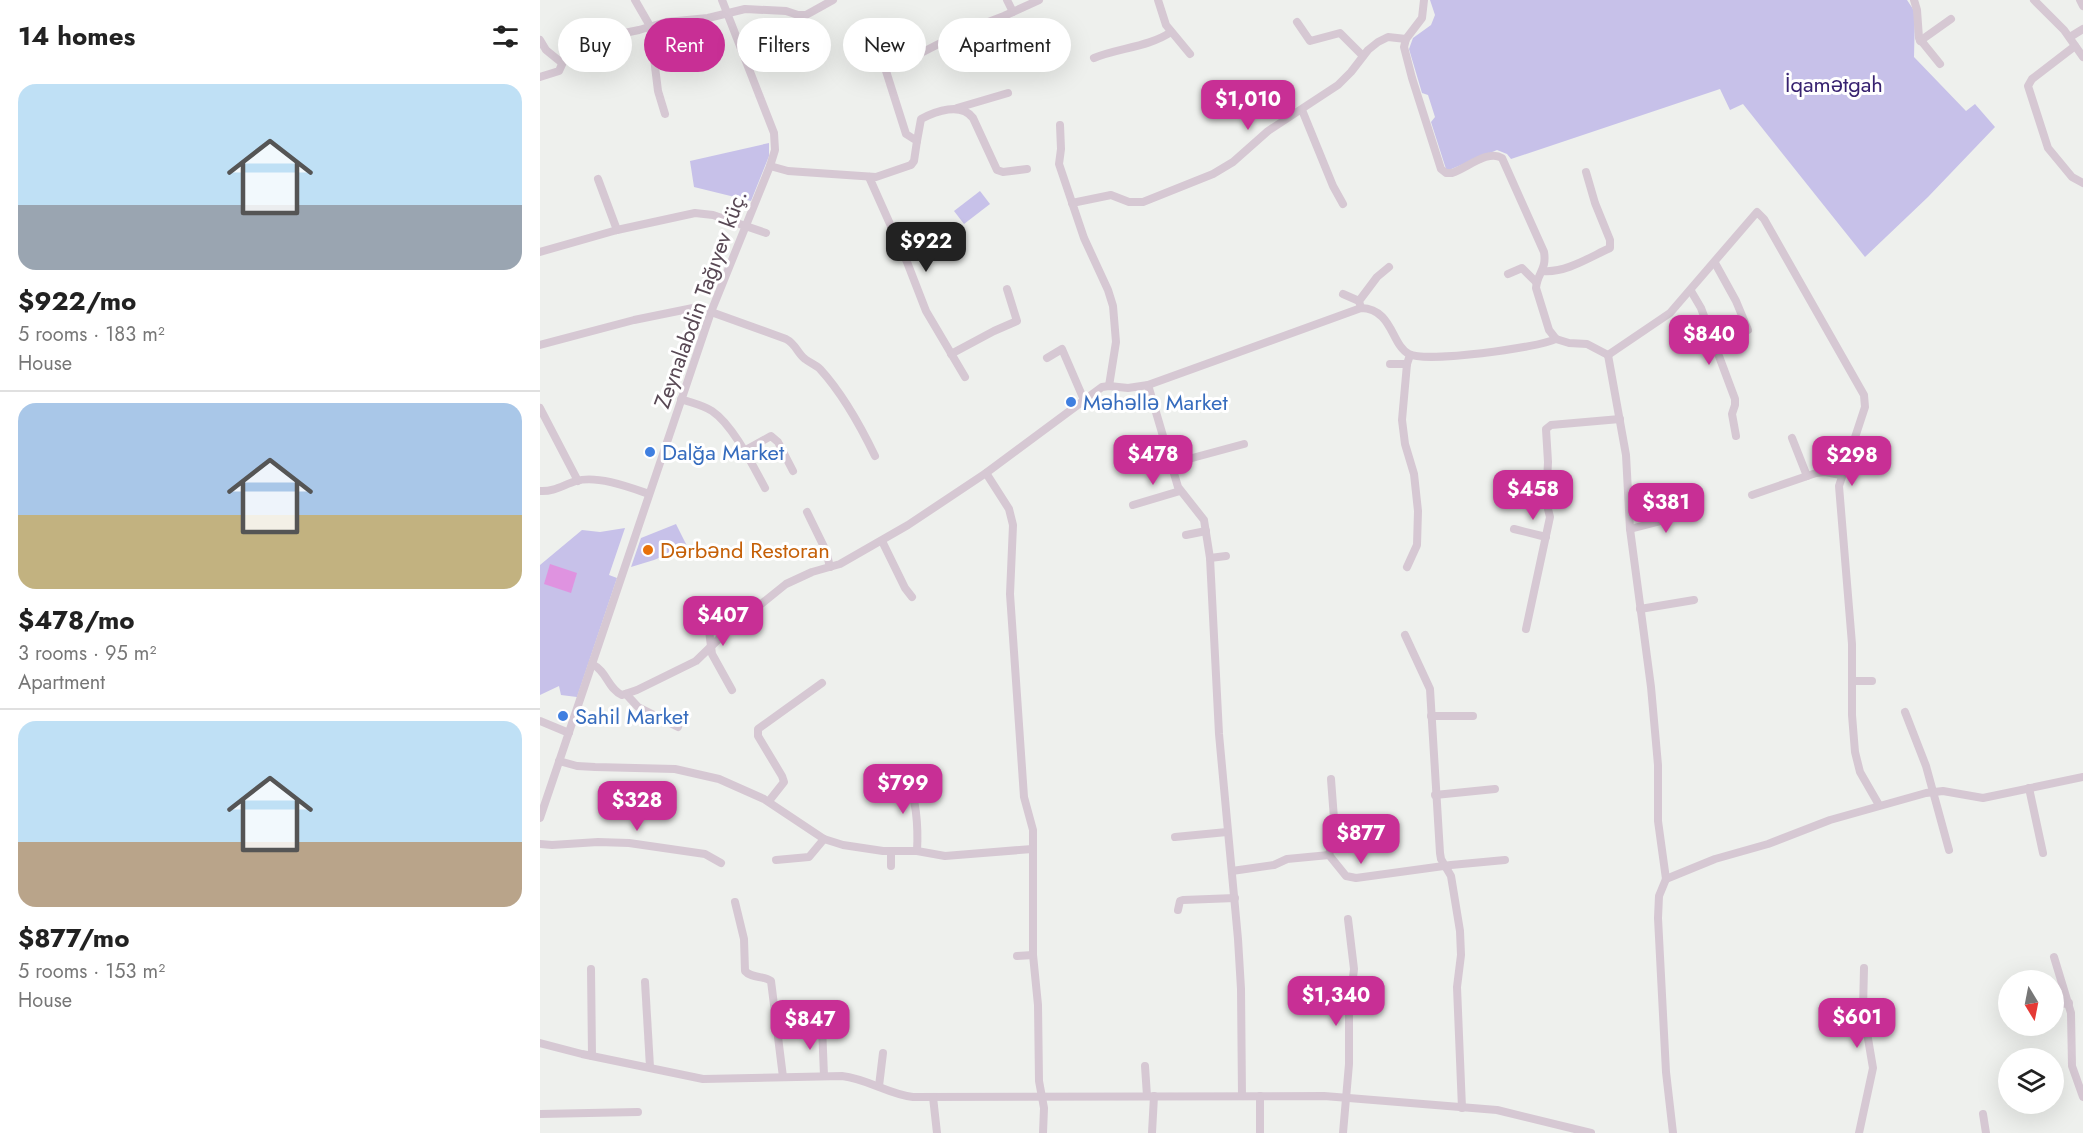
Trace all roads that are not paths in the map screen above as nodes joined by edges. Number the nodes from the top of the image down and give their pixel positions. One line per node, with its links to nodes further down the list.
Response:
1 (635, 0): 14 (street)
2 (722, 0): 13 (street, Zeynalabdin Tağıyev küç.)
3 (833, 0): 13 (street)
4 (1007, 0): 12 (street)
5 (1039, 0): 12 (street)
6 (1158, 0): 19 (street)
7 (1424, 0): 21 (street)
8 (1914, 0): 23 (street)
9 (2034, 0): 20 (street)
10 (2080, 0): 11 (street)
11 (2083, 6)
12 (1013, 12): 39 (street)
13 (726, 13): 15 (street); 40 (street, Zeynalabdin Tağıyev küç.)
14 (645, 18)
15 (697, 18)
16 (1951, 19): 23 (street)
17 (1297, 22): 26 (street)
18 (2083, 29): 20 (street)
19 (1171, 32): 25 (street); 28 (street)
20 (2070, 37): 24 (street)
21 (1406, 39): 26 (street); 54 (street)
22 (540, 40): 29 (street)
23 (1920, 41): 30 (street)
24 (2075, 46): 27 (street); 45 (street)
25 (1190, 54)
26 (1363, 56): 36 (street)
27 (2083, 57)
28 (1094, 58)
29 (558, 60)
30 (1941, 64)
31 (558, 71): 33 (street)
32 (656, 72): 37 (street)
33 (540, 77)
34 (1008, 93): 35 (street)
35 (957, 108): 39 (street); 41 (street)
36 (1302, 110): 46 (street); 47 (street)
37 (665, 114)
38 (1060, 125): 46 (street)
39 (916, 141): 43 (street)
40 (770, 166): 43 (street); 48 (street, Zeynalabdin Tağıyev küç.)
41 (1026, 169)
42 (1586, 172): 54 (street)
43 (869, 177): 65 (street)
44 (598, 179): 49 (street)
45 (2083, 183)
46 (1072, 203): 73 (street)
47 (1343, 204)
48 (746, 225): 49 (street); 50 (street); 61 (street, Zeynalabdin Tağıyev küç.)
49 (617, 230): 51 (street)
50 (766, 233)
51 (540, 252)
52 (1714, 263): 58 (street); 62 (street); 87 (street)
53 (1389, 267): 60 (street)
54 (1543, 271): 56 (street)
55 (1508, 274): 56 (street)
56 (1536, 282): 63 (street)
57 (1007, 289): 65 (street)
58 (1691, 291): 67 (street); 78 (street)
59 (1343, 294): 60 (street)
60 (1360, 305): 66 (street); 72 (street)
61 (711, 312): 64 (street); 74 (street, Zeynalabdin Tağıyev küç.); 82 (street)
62 (1748, 330)
63 (1556, 339): 66 (street); 67 (street)
64 (540, 345)
65 (951, 354): 71 (street)
66 (1410, 355): 70 (street)
67 (1608, 355): 77 (street)
68 (1047, 358): 75 (street)
69 (1390, 364): 70 (street)
70 (1407, 364): 106 (street)
71 (964, 377)
72 (1148, 385): 73 (street); 83 (street)
73 (1109, 386): 75 (street)
74 (681, 399): 81 (street); 92 (street, Zeynalabdin Tağıyev küç.)
75 (1084, 399): 85 (street)
76 (540, 408): 88 (street)
77 (1620, 419): 98 (street); 101 (street)
78 (1736, 436)
79 (1792, 438): 86 (street)
80 (1244, 444): 83 (street)
81 (744, 451): 84 (street); 89 (street)
82 (875, 456)
83 (1170, 464): 91 (street)
84 (793, 471)
85 (986, 472): 102 (street); 141 (street)
86 (1807, 476): 87 (street); 93 (street)
87 (1841, 476): 115 (street)
88 (578, 481): 90 (street); 92 (street)
89 (765, 488)
90 (540, 491)
91 (1180, 491): 94 (street); 99 (street)
92 (649, 494): 114 (street, Zeynalabdin Tağıyev küç.)
93 (1752, 495)
94 (1133, 505)
95 (807, 512): 105 (street)
96 (1696, 512): 98 (street)
97 (1514, 529): 101 (street)
98 (1630, 529): 110 (street)
99 (1206, 531): 100 (street); 104 (street)
100 (1186, 535)
101 (1546, 537): 111 (street)
102 (882, 541): 105 (street); 107 (street)
103 (1226, 556): 104 (street)
104 (1210, 558): 137 (street)
105 (830, 567): 113 (street)
106 (1407, 567)
107 (912, 597)
108 (1694, 600): 110 (street)
109 (706, 607): 113 (street)
110 (1640, 609): 153 (street)
111 (1526, 629)
112 (1405, 635): 121 (street)
113 (710, 649): 118 (street); 119 (street)
114 (592, 664): 119 (street); 125 (street, Zeynalabdin Tağıyev küç.)
115 (1852, 681): 116 (street); 135 (street)
116 (1872, 681)
117 (822, 683): 134 (street)
118 (732, 690)
119 (626, 694): 124 (street)
120 (1905, 712): 132 (street)
121 (1431, 716): 122 (street); 133 (street)
122 (1473, 716)
123 (540, 722): 125 (street)
124 (678, 726)
125 (569, 733): 126 (street, Zeynalabdin Tağıyev küç.)
126 (560, 760): 134 (street); 136 (street, Zeynalabdin Tağıyev küç.)
127 (2083, 777): 130 (street)
128 (887, 778): 143 (street)
129 (1331, 779): 146 (street)
130 (2029, 788): 132 (street); 145 (street)
131 (1495, 789): 133 (street)
132 (1934, 791): 135 (street); 142 (street)
133 (1435, 795): 151 (street)
134 (769, 801): 139 (street)
135 (1879, 805): 153 (street)
136 (540, 818)
137 (1227, 832): 138 (street); 152 (street)
138 (1174, 837)
139 (824, 839): 144 (street); 147 (street)
140 (540, 844): 149 (street)
141 (1032, 849): 143 (street); 158 (street)
142 (1949, 850)
143 (917, 851): 144 (street)
144 (891, 852): 150 (street)
145 (2043, 853)
146 (1329, 855): 151 (street); 152 (street)
147 (776, 860)
148 (1504, 860): 151 (street)
149 (722, 863)
150 (891, 866)
151 (1444, 866): 182 (street)
152 (1232, 871): 154 (street)
153 (1666, 879): 192 (street)
154 (1235, 898): 156 (street); 176 (street)
155 (735, 902): 173 (street)
156 (1178, 910)
157 (1348, 919): 181 (street)
158 (1033, 955): 159 (street); 179 (street)
159 (1017, 956)
160 (2055, 957): 165 (street)
161 (1864, 968): 193 (street)
162 (591, 969): 169 (street)
163 (645, 982): 170 (street)
164 (2064, 1004): 165 (street)
165 (2069, 1004): 180 (street)
166 (822, 1026): 172 (street)
167 (540, 1042): 169 (street)
168 (883, 1053): 174 (street)
169 (592, 1056): 170 (street)
170 (650, 1066): 173 (street)
171 (1145, 1066): 175 (street)
172 (824, 1076): 173 (street); 174 (street)
173 (783, 1077)
174 (879, 1086): 178 (street)
175 (1150, 1096): 176 (street); 179 (street); 188 (street)
176 (1242, 1096): 177 (street)
177 (1260, 1096): 181 (street); 189 (street)
178 (933, 1097): 179 (street); 186 (street)
179 (1042, 1097): 187 (street)
180 (2083, 1097)
181 (1346, 1098): 182 (street); 190 (street)
182 (1462, 1108): 191 (street)
183 (638, 1112): 184 (street)
184 (540, 1114)
185 (1983, 1114): 194 (street)
186 (937, 1133)
187 (1043, 1133)
188 (1152, 1133)
189 (1260, 1133)
190 (1343, 1133)
191 (1588, 1133)
192 (1673, 1133)
193 (1859, 1133)
194 (1986, 1133)

